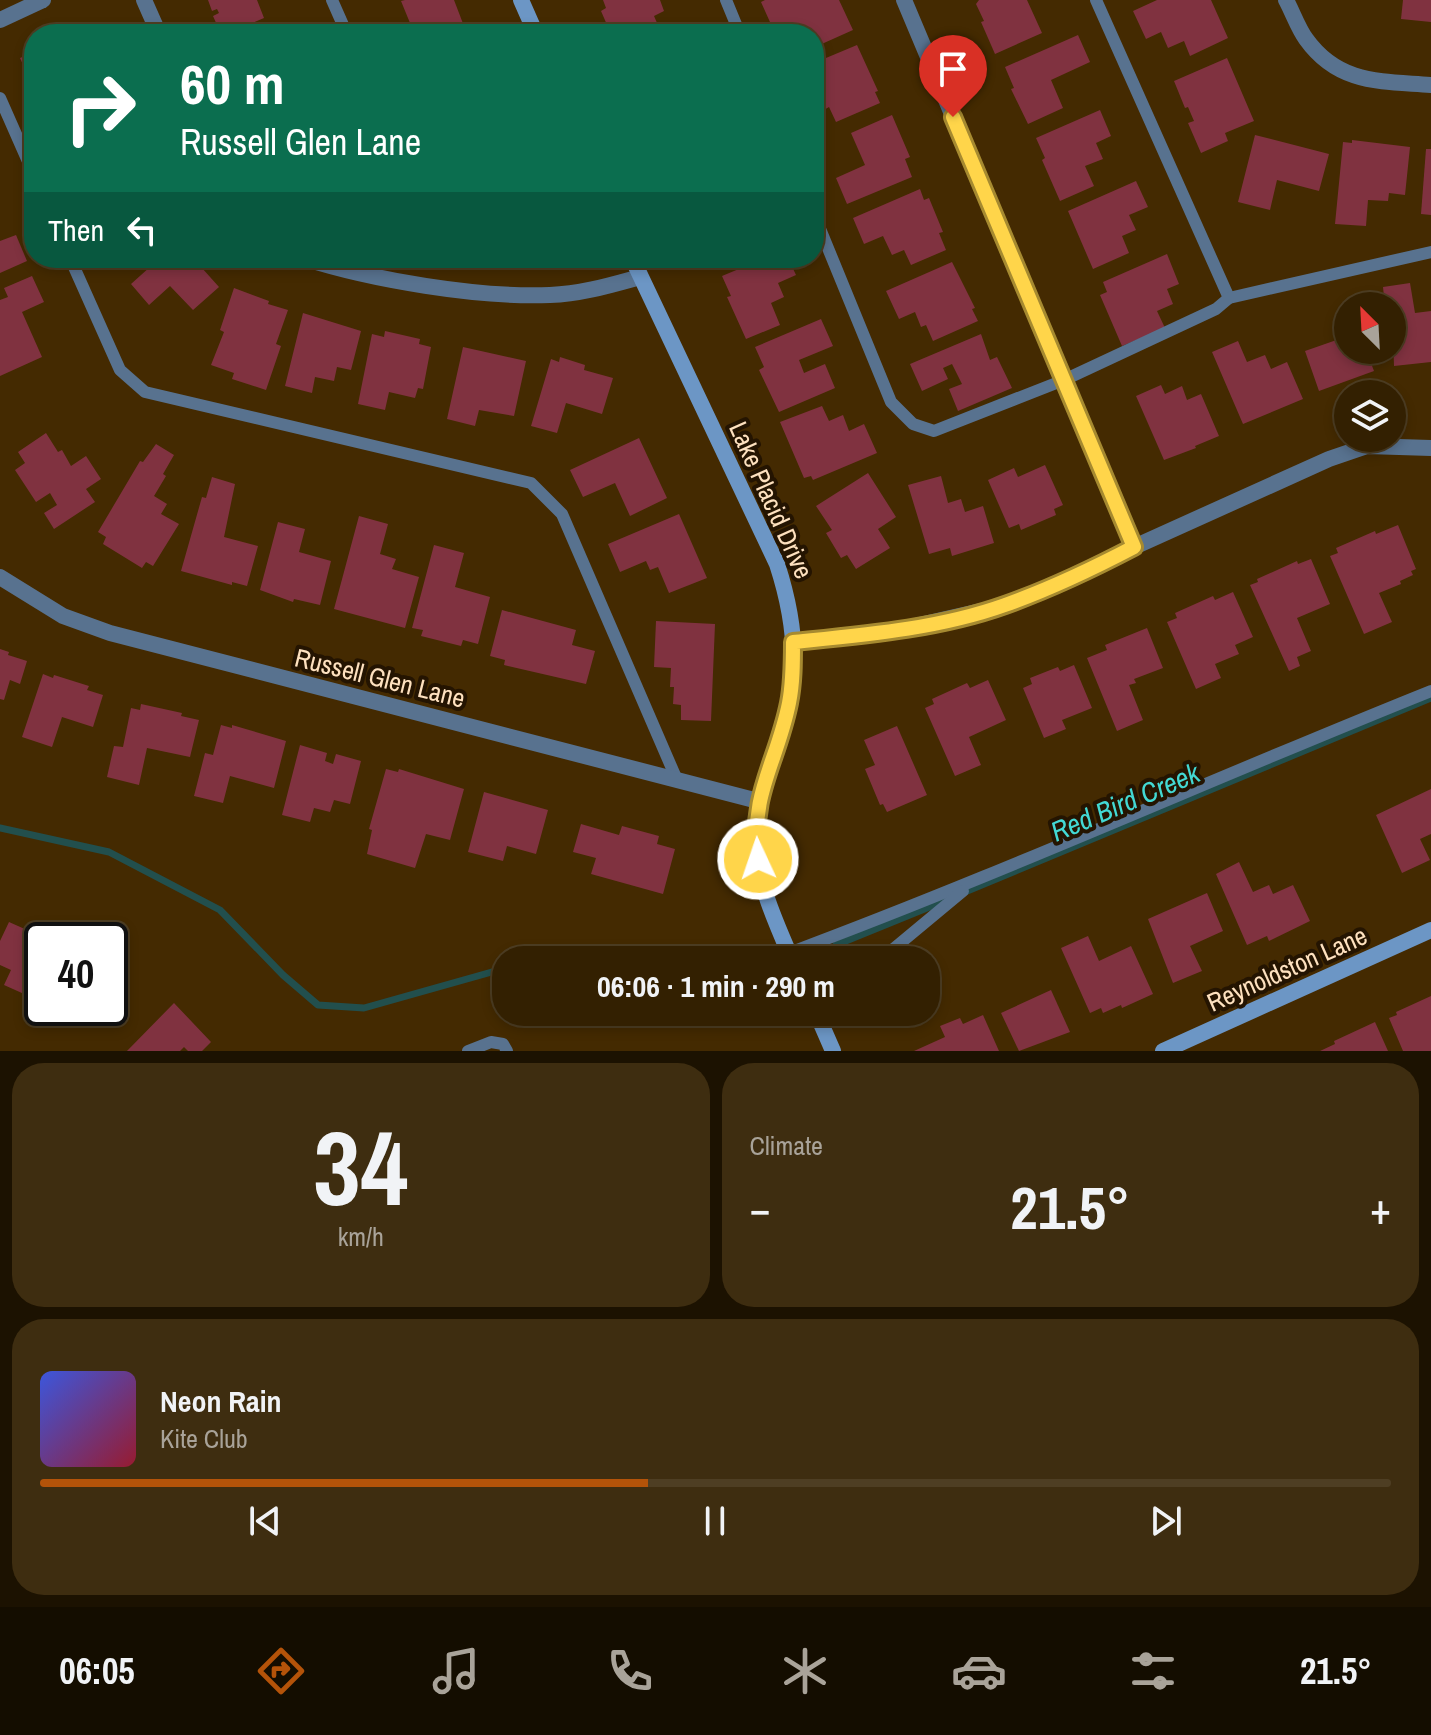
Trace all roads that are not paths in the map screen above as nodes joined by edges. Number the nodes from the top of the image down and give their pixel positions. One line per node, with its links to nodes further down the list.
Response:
1 (43, 0): 9 (street)
2 (144, 0): 10 (street)
3 (332, 0): 11 (lane)
4 (521, 0): 12 (street)
5 (726, 0): 13 (lane)
6 (904, 0): 24 (street)
7 (1096, 0): 23 (lane)
8 (1286, 0): 14 (street)
9 (0, 20)
10 (155, 24)
11 (343, 24)
12 (532, 24)
13 (736, 24)
14 (1431, 85)
15 (0, 98): 16 (lane)
16 (24, 152)
17 (824, 238): 24 (lane)
18 (1431, 252): 23 (lane)
19 (74, 268): 30 (lane)
20 (347, 268): 22 (street)
21 (636, 268): 22 (street, Lake Placid Drive)
22 (640, 277): 28 (street, Lake Placid Drive)
23 (1229, 298): 24 (lane)
24 (1064, 380): 26 (street)
25 (1431, 448): 26 (street)
26 (1134, 547): 28 (street)
27 (0, 577): 30 (street, Russell Glen Lane)
28 (793, 642): 31 (street, Lake Placid Drive)
29 (1431, 691): 32 (lane)
30 (677, 780): 31 (street, Russell Glen Lane)
31 (758, 801): 34 (street, Lake Placid Drive)
32 (974, 881): 35 (lane); 36 (lane)
33 (1431, 930): 41 (street, Reynoldston Lane)
34 (787, 946)
35 (817, 946)
36 (897, 946)
37 (822, 1026): 40 (street)
38 (468, 1051): 39 (lane)
39 (507, 1051)
40 (833, 1051)
41 (1163, 1051)

